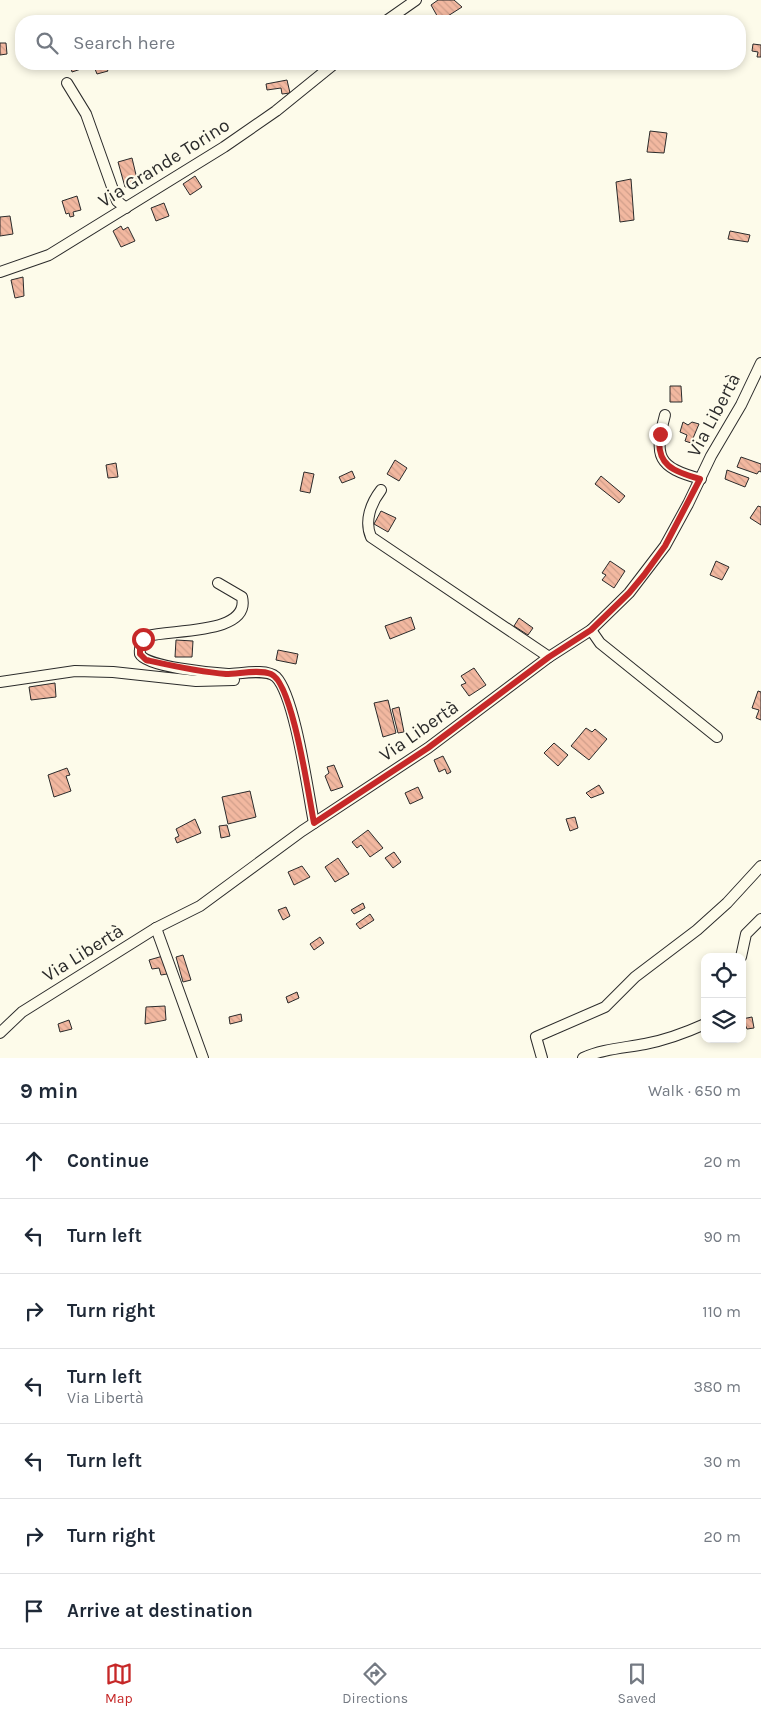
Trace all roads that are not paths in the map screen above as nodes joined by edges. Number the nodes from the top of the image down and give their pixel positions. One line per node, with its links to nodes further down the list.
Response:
1 (416, 0): 2 (street)
2 (395, 15)
3 (326, 70): 5 (street, Via Grande Torino)
4 (67, 83): 5 (street)
5 (126, 208): 6 (street, Via Grande Torino)
6 (0, 272)
7 (761, 363): 9 (street, Via Libertà)
8 (665, 415): 9 (street)
9 (700, 479): 12 (street, Via Libertà)
10 (381, 490): 13 (street)
11 (218, 583): 14 (street)
12 (591, 630): 13 (street, Via Libertà); 16 (street)
13 (549, 657): 17 (street, Via Libertà)
14 (275, 676): 15 (street); 17 (street)
15 (0, 682)
16 (717, 737)
17 (314, 823): 20 (street, Via Libertà)
18 (761, 866): 25 (street)
19 (761, 919): 21 (street)
20 (156, 928): 23 (street, Via Libertà); 24 (street)
21 (742, 953)
22 (701, 1026): 26 (street)
23 (0, 1033)
24 (203, 1058)
25 (542, 1058)
26 (583, 1058)

